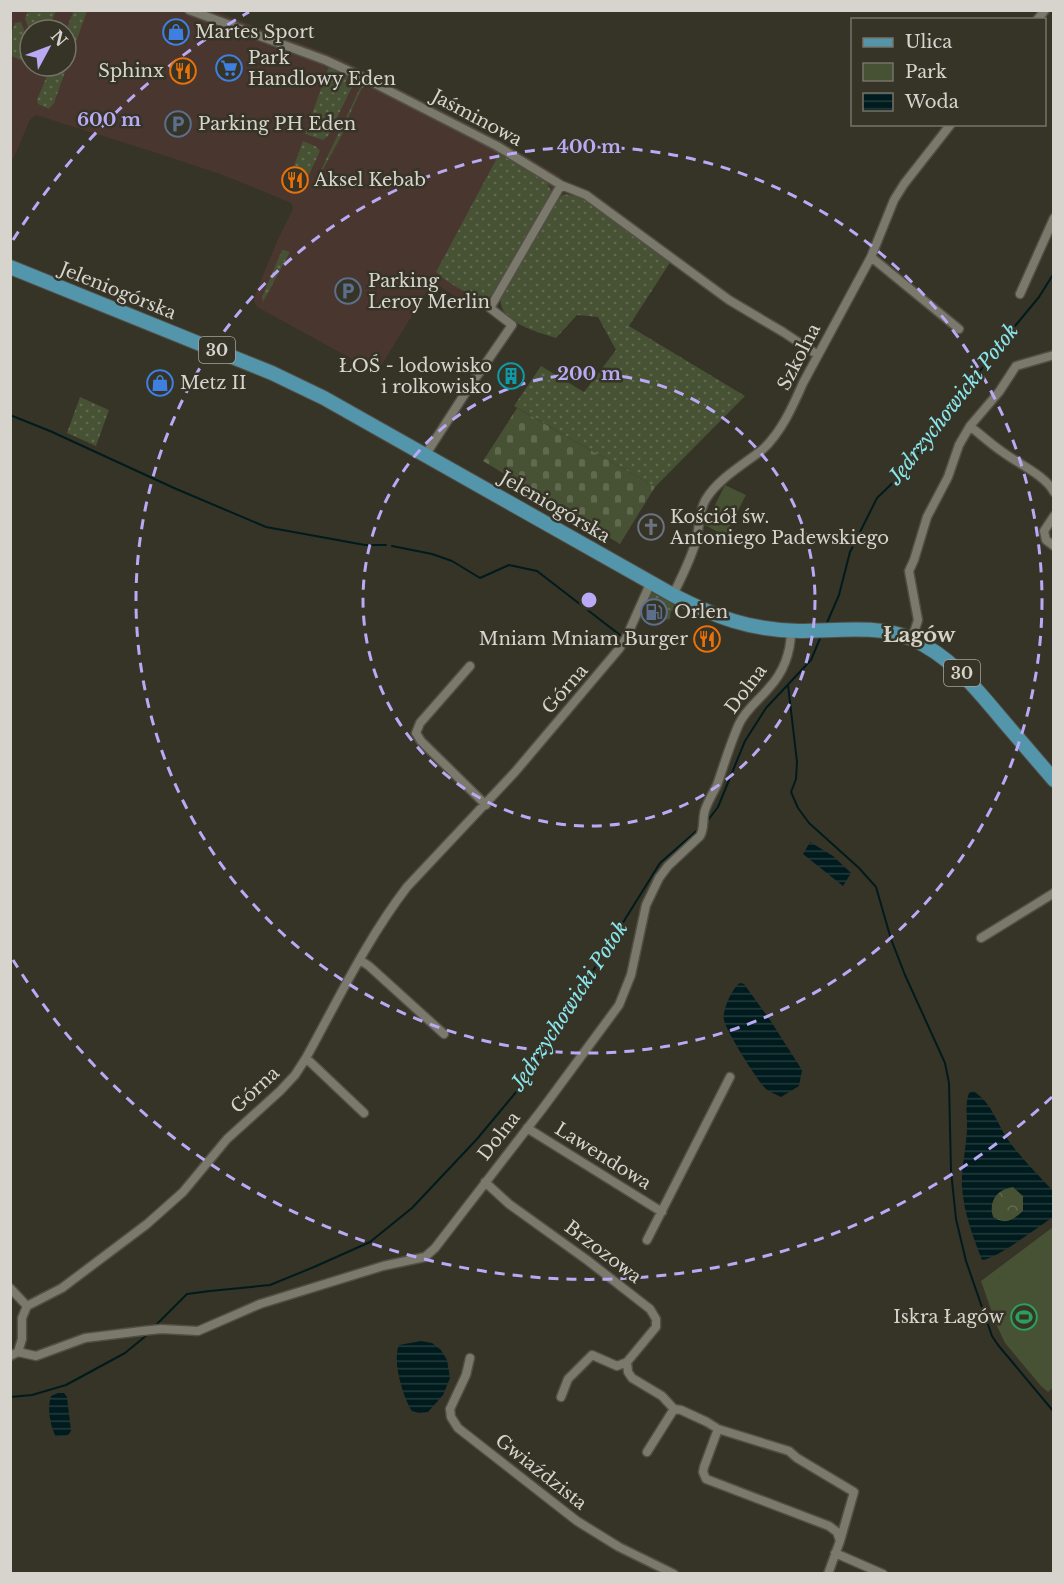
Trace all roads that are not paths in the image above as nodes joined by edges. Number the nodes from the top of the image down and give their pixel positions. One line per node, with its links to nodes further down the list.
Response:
1 (189, 10): 3 (street, Jaśminowa)
2 (949, 126): 5 (street, Szkolna)
3 (561, 185): 9 (street, Jaśminowa); 12 (street)
4 (1053, 218): 7 (street)
5 (871, 257): 8 (street); 9 (street, Szkolna)
6 (10, 267): 12 (main road, Jeleniogórska / 30)
7 (1020, 294)
8 (959, 329)
9 (818, 355): 17 (street, Szkolna)
10 (1053, 355): 11 (street)
11 (970, 426): 13 (street); 19 (street)
12 (426, 454): 16 (main road, Jeleniogórska / 30)
13 (1053, 492)
14 (1053, 516): 15 (street)
15 (1053, 546)
16 (651, 582): 17 (main road, Jeleniogórska / 30); 22 (street, Górna)
17 (673, 594): 18 (main road, Jeleniogórska / 30)
18 (791, 630): 19 (main road, Jeleniogórska / 30); 30 (street, Dolna)
19 (912, 639): 21 (main road, Jeleniogórska / 30)
20 (470, 666): 22 (street)
21 (1053, 780)
22 (486, 805): 25 (street, Górna)
23 (1053, 893): 24 (street)
24 (981, 938)
25 (360, 960): 26 (street); 27 (street, Górna)
26 (444, 1034)
27 (306, 1059): 29 (street); 35 (street, Górna)
28 (730, 1077): 32 (street, Lawendowa)
29 (363, 1113)
30 (527, 1128): 31 (street, Dolna); 32 (street, Lawendowa)
31 (485, 1182): 36 (street, Dolna); 38 (street, Brzozowa)
32 (662, 1212): 33 (street, Lawendowa)
33 (647, 1240)
34 (10, 1288): 35 (street)
35 (27, 1306): 36 (street)
36 (14, 1354)
37 (470, 1358): 45 (street, Gwiaździsta)
38 (627, 1362): 39 (street); 40 (street)
39 (561, 1397)
40 (674, 1409): 41 (street); 42 (street)
41 (718, 1429): 43 (street); 43 (street)
42 (647, 1452)
43 (840, 1541): 44 (street)
44 (835, 1553): 46 (street); 47 (street)
45 (675, 1574)
46 (828, 1574)
47 (883, 1574)

